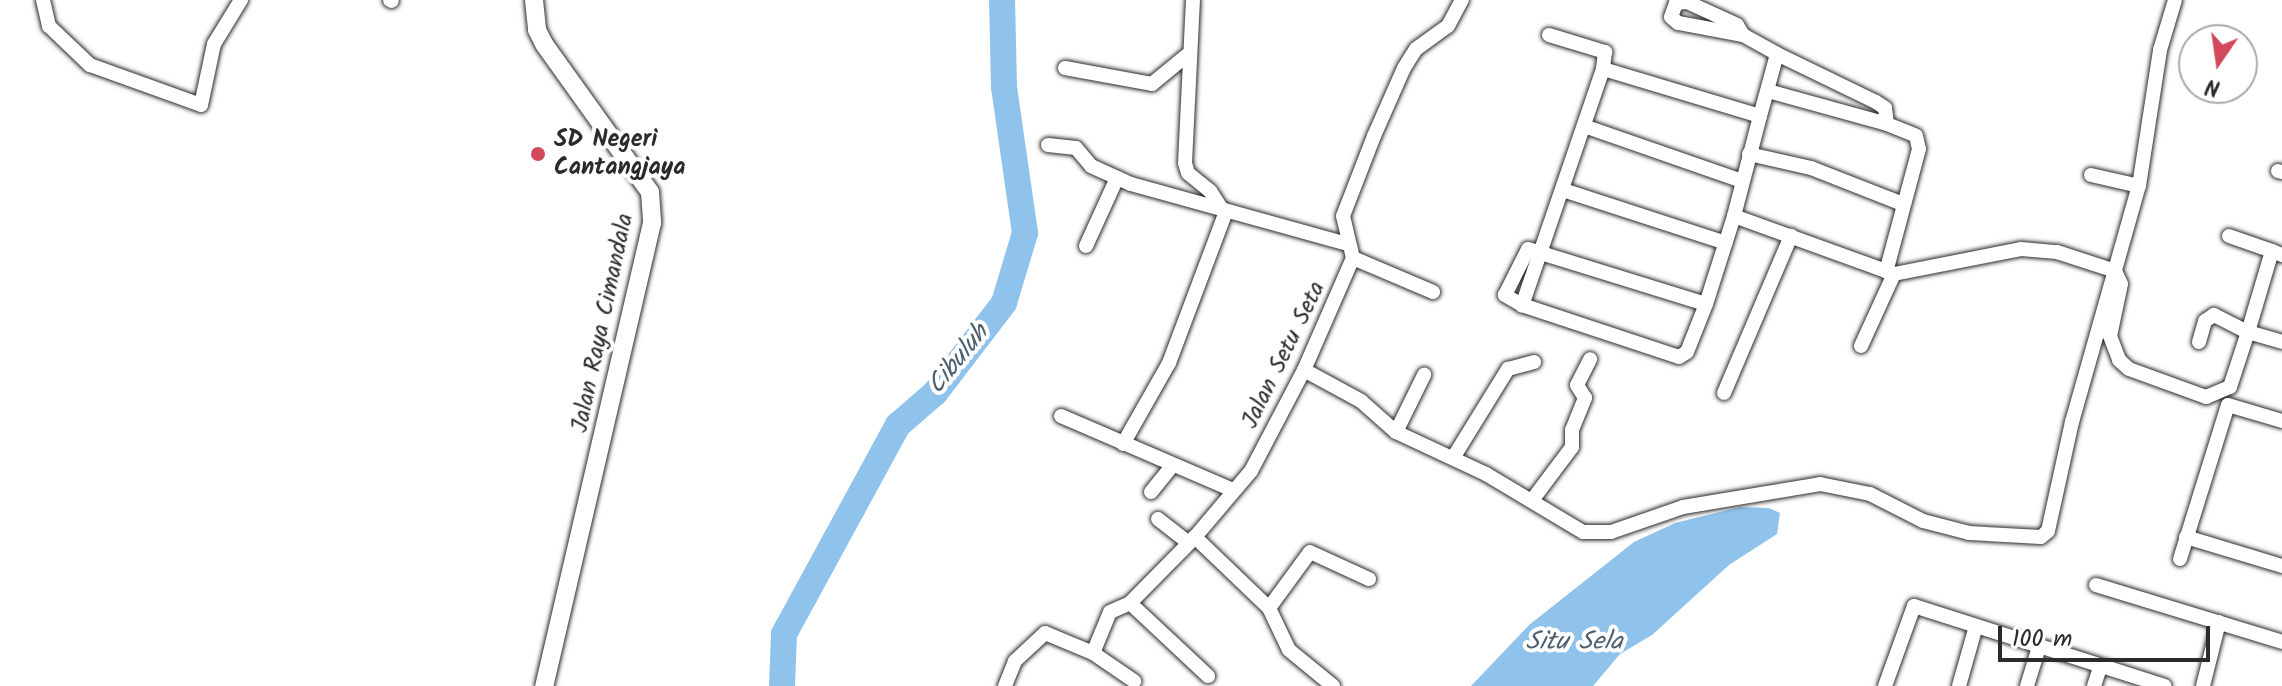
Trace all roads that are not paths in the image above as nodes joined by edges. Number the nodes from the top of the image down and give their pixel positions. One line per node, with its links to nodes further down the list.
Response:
1 (43, 0): 2 (street)
2 (241, 0)
3 (534, 0): 73 (street, Jalan Raya Cimandala)
4 (1193, 0): 10 (street)
5 (1462, 0): 32 (street, Jalan Setu Seta)
6 (2175, 0): 22 (street)
7 (1549, 35): 12 (street)
8 (1743, 35): 9 (street)
9 (1777, 54): 13 (street); 15 (street)
10 (1187, 55): 11 (street); 25 (street)
11 (1065, 68)
12 (1603, 69): 14 (street); 16 (street)
13 (1768, 91): 14 (street); 15 (street)
14 (1760, 116): 18 (street)
15 (1887, 124): 24 (street)
16 (1584, 126): 21 (street); 23 (street)
17 (1048, 145): 20 (street)
18 (1749, 154): 21 (street); 24 (street)
19 (2091, 175): 22 (street)
20 (1117, 178): 25 (street); 30 (street)
21 (1742, 181): 26 (street)
22 (2139, 186): 34 (street)
23 (1563, 190): 29 (street); 31 (street)
24 (1903, 204): 35 (street)
25 (1225, 214): 32 (street); 50 (street)
26 (1734, 216): 27 (street); 29 (street)
27 (1791, 236): 35 (street); 46 (street)
28 (2229, 236): 33 (street)
29 (1726, 243): 37 (street)
30 (1086, 246)
31 (1540, 250): 37 (street); 37 (street)
32 (1350, 251): 36 (street); 44 (street, Jalan Setu Seta)
33 (2277, 253): 38 (street)
34 (2115, 271): 35 (street); 38 (street); 55 (street)
35 (1890, 273): 41 (street)
36 (1433, 292)
37 (1706, 304)
38 (2248, 332): 39 (street); 40 (street)
39 (2199, 342)
40 (2282, 342)
41 (1861, 346)
42 (1590, 359): 55 (street)
43 (1534, 362): 51 (street)
44 (1304, 370): 49 (street); 53 (street, Jalan Setu Seta)
45 (1424, 375): 49 (street)
46 (1724, 393)
47 (1061, 416): 50 (street)
48 (2282, 421): 57 (street)
49 (1396, 432): 51 (street)
50 (1123, 444): 52 (street)
51 (1453, 458): 55 (street)
52 (1171, 467): 53 (street); 54 (street)
53 (1233, 490): 58 (street, Jalan Setu Seta)
54 (1151, 492)
55 (1533, 499)
56 (1158, 519): 58 (street)
57 (2186, 537): 59 (street); 60 (street)
58 (1191, 539): 63 (street, Jalan Setu Seta); 64 (street)
59 (2180, 559)
60 (2282, 566)
61 (1369, 579): 64 (street)
62 (2096, 585): 65 (street)
63 (1130, 603): 69 (street, Jalan Setu Seta); 71 (street)
64 (1269, 608): 75 (street)
65 (2219, 622): 67 (street); 81 (street)
66 (1976, 626): 68 (street); 76 (street); 77 (street)
67 (2282, 642)
68 (2039, 647): 70 (street); 78 (street)
69 (1093, 653): 72 (street); 74 (street)
70 (2100, 667): 79 (street); 80 (street)
71 (1208, 676)
72 (1129, 682)
73 (544, 686)
74 (1005, 686)
75 (1333, 686)
76 (1885, 686)
77 (1959, 686)
78 (2027, 686)
79 (2094, 686)
80 (2164, 686)
81 (2203, 686)

